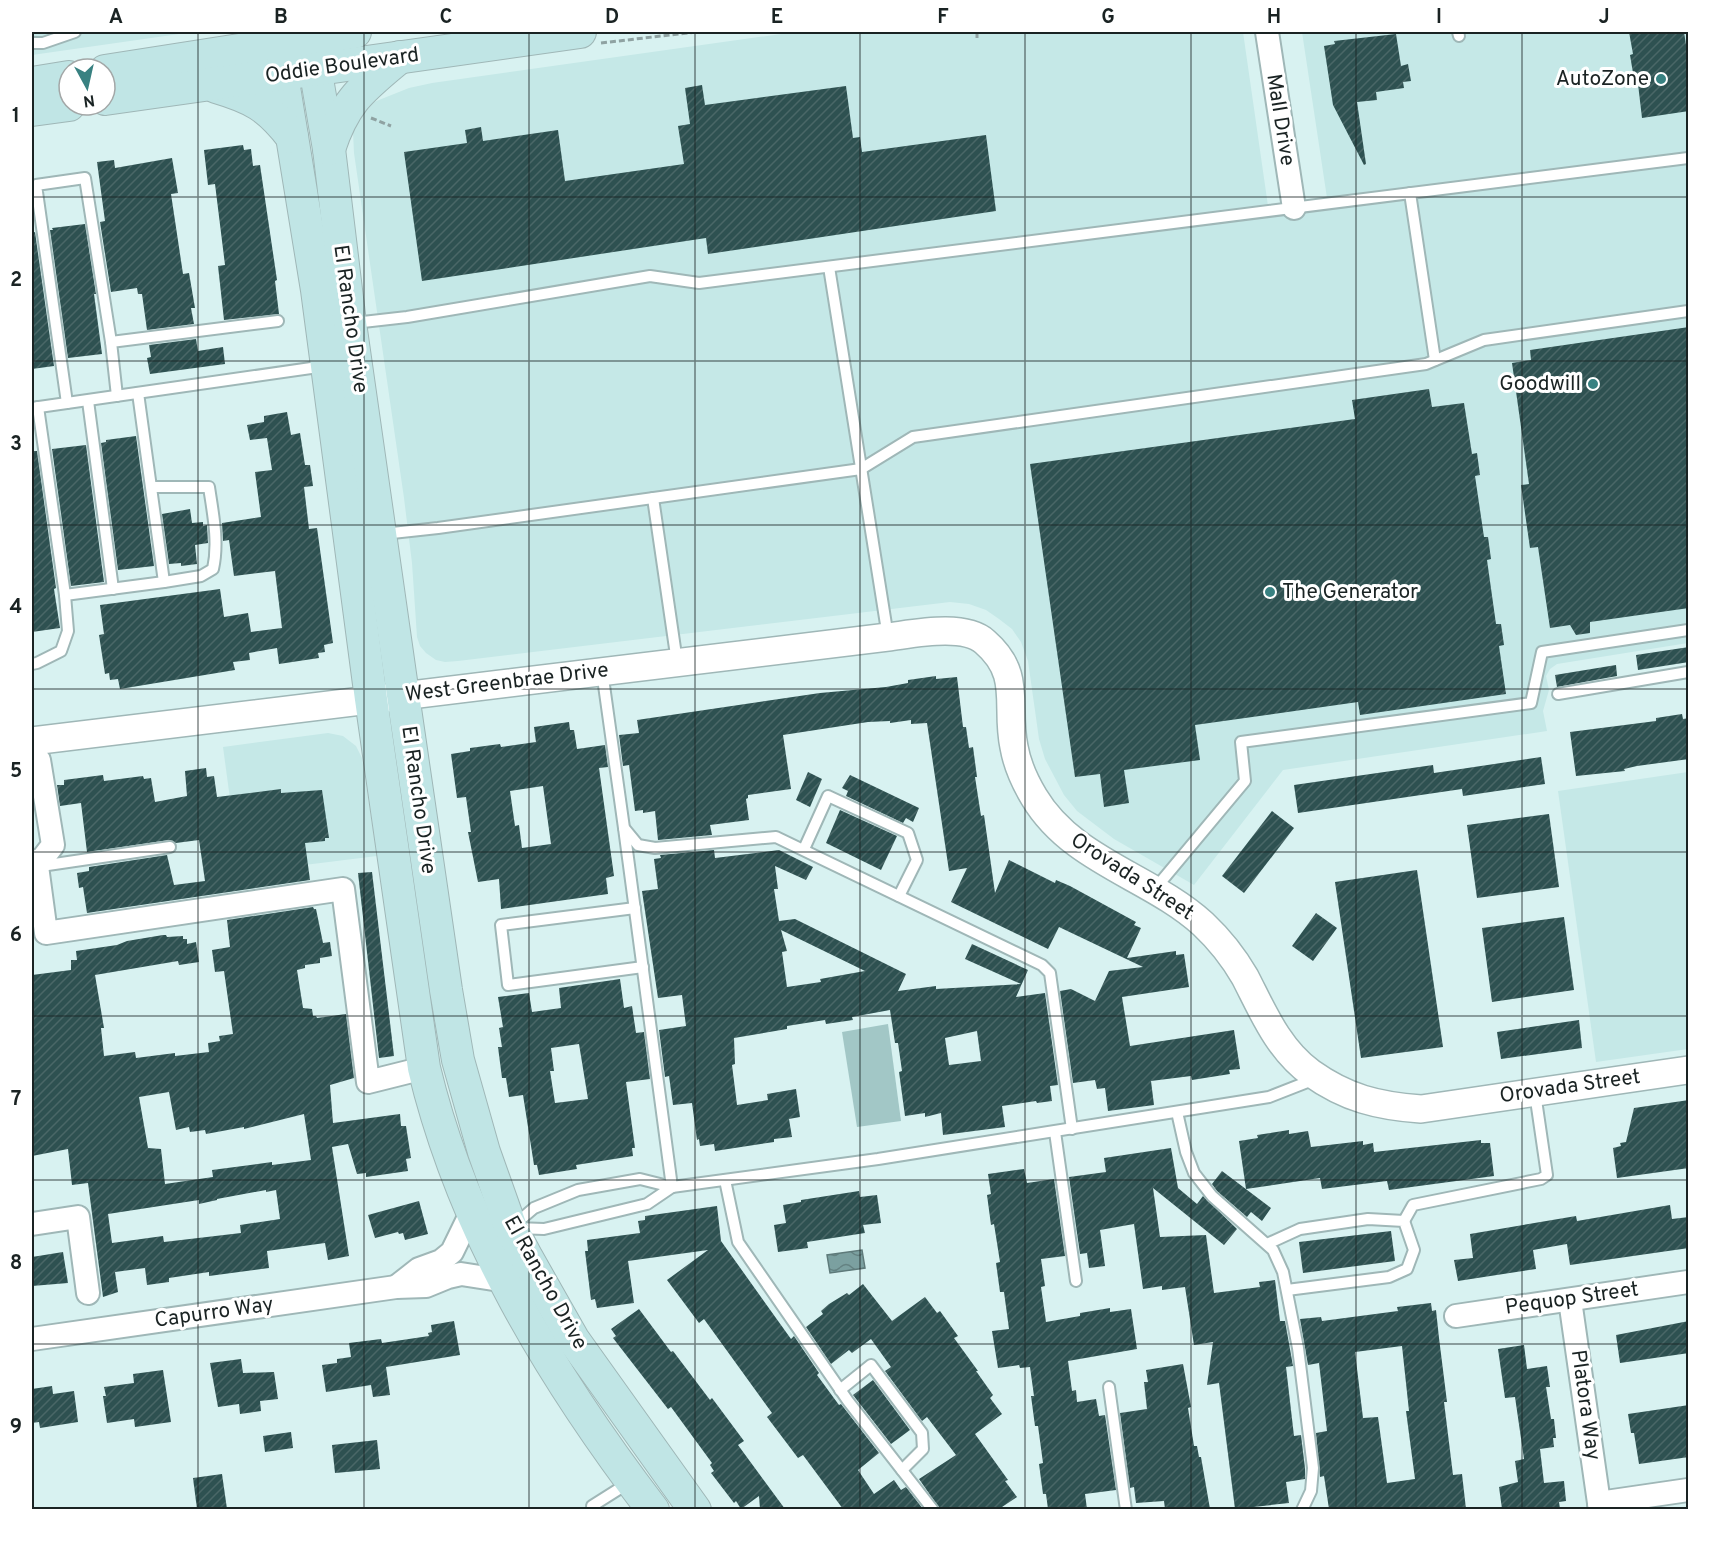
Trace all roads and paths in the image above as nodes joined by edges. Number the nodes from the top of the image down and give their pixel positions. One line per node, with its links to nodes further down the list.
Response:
1 (75, 32): 9 (lane)
2 (355, 32): 6 (main road, Oddie Boulevard)
3 (580, 32): 10 (main road, Oddie Boulevard)
4 (977, 32): 8 (path)
5 (1267, 32): 27 (street, Mall Drive)
6 (309, 35): 7 (main road, Oddie Boulevard); 12 (main road, El Rancho Drive)
7 (276, 38): 11 (main road, Oddie Boulevard); 13 (main road, El Rancho Drive)
8 (978, 40)
9 (32, 43)
10 (400, 57): 12 (main road, Oddie Boulevard); 23 (main road)
11 (117, 69)
12 (315, 70): 13 (main road, Oddie Boulevard); 23 (main road, El Rancho Drive)
13 (281, 74): 16 (main road, Oddie Boulevard); 22 (main road, El Rancho Drive)
14 (57, 79): 15 (main road)
15 (32, 83)
16 (206, 85): 17 (main road, Oddie Boulevard); 22 (main road)
17 (117, 97)
18 (57, 107): 19 (main road)
19 (32, 110)
20 (368, 116): 21 (path)
21 (391, 126)
22 (292, 137): 34 (main road, El Rancho Drive)
23 (329, 149): 31 (main road, El Rancho Drive)
24 (1689, 158): 26 (lane)
25 (34, 185): 32 (lane); 38 (lane)
26 (1410, 193): 27 (lane); 33 (lane)
27 (1294, 208): 28 (lane)
28 (829, 267): 31 (lane); 40 (lane)
29 (1689, 311): 33 (lane)
30 (278, 321): 32 (lane)
31 (350, 323): 43 (main road, El Rancho Drive)
32 (111, 342): 36 (lane)
33 (1435, 360): 40 (lane)
34 (326, 366): 35 (lane); 56 (main road, El Rancho Drive)
35 (138, 393): 36 (lane); 41 (lane)
36 (117, 396): 37 (lane)
37 (88, 401): 38 (lane); 45 (lane)
38 (67, 403): 39 (lane)
39 (35, 407): 46 (lane)
40 (861, 469): 42 (lane); 48 (lane)
41 (152, 487): 44 (lane); 44 (lane)
42 (653, 498): 43 (lane); 50 (lane)
43 (380, 534): 55 (main road, El Rancho Drive)
44 (164, 582): 45 (lane)
45 (113, 589): 46 (lane)
46 (64, 595): 51 (lane)
47 (1689, 630): 63 (lane)
48 (888, 637): 49 (street, West Greenbrae Drive); 50 (street, West Greenbrae Drive)
49 (982, 639): 63 (street, Orovada Street)
50 (677, 663): 52 (street, West Greenbrae Drive)
51 (32, 664)
52 (602, 671): 55 (street, West Greenbrae Drive); 59 (lane)
53 (1689, 672): 54 (lane)
54 (1558, 694)
55 (403, 695): 56 (street, West Greenbrae Drive); 81 (main road, El Rancho Drive)
56 (371, 699): 57 (street, West Greenbrae Drive); 68 (main road, El Rancho Drive)
57 (32, 741)
58 (32, 753): 62 (street)
59 (624, 828): 61 (lane); 65 (lane)
60 (170, 848): 62 (lane)
61 (804, 849): 64 (lane); 64 (lane)
62 (34, 864): 66 (street)
63 (1154, 890): 70 (street, Orovada Street)
64 (899, 896): 73 (lane)
65 (635, 908): 67 (lane); 67 (lane)
66 (39, 934): 68 (street)
67 (643, 967): 77 (lane)
68 (424, 1068): 75 (main road, El Rancho Drive)
69 (1689, 1070): 71 (street, Orovada Street)
70 (1318, 1078): 71 (street, Orovada Street); 72 (lane)
71 (1535, 1093): 79 (lane)
72 (1177, 1112): 73 (lane); 82 (lane)
73 (1072, 1129): 74 (lane)
74 (1054, 1132): 76 (lane); 84 (lane)
75 (454, 1163): 78 (main road, El Rancho Drive); 81 (main road)
76 (725, 1180): 77 (lane); 93 (lane)
77 (672, 1187): 81 (lane); 81 (lane)
78 (472, 1212): 83 (main road, El Rancho Drive); 86 (street, Capurro Way)
79 (1404, 1221): 82 (lane); 87 (lane)
80 (32, 1224): 88 (street)
81 (511, 1228): 100 (main road, El Rancho Drive)
82 (1267, 1244): 87 (lane)
83 (506, 1281): 86 (street, Capurro Way); 95 (main road, El Rancho Drive)
84 (1076, 1281)
85 (1689, 1282): 89 (street, Pequop Street)
86 (396, 1287): 91 (street, Capurro Way)
87 (1287, 1290): 103 (lane)
88 (88, 1293)
89 (1570, 1300): 90 (street, Pequop Street); 98 (street, Platora Way)
90 (1456, 1316)
91 (32, 1339)
92 (1109, 1387): 102 (lane)
93 (840, 1390): 94 (lane); 94 (lane)
94 (902, 1470): 101 (lane)
95 (631, 1481): 97 (lane); 99 (main road, El Rancho Drive)
96 (1689, 1490): 98 (street)
97 (592, 1506)
98 (1599, 1506)
99 (653, 1509)
100 (695, 1509)
101 (933, 1509)
102 (1126, 1509)
103 (1302, 1509)

